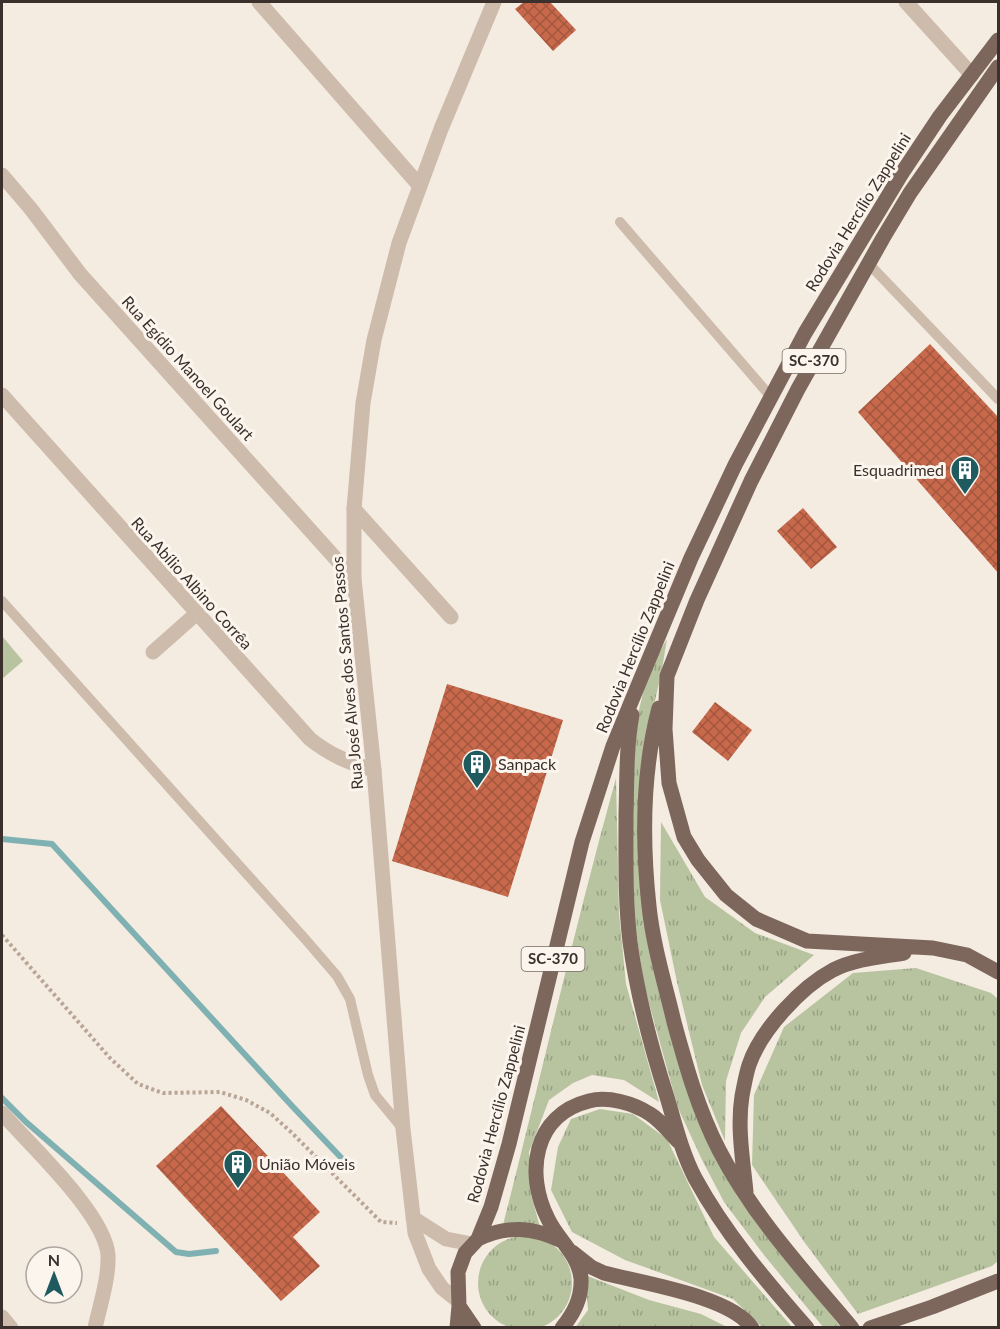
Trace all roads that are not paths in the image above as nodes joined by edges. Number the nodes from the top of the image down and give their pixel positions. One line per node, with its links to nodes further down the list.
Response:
1 (259, 2): 8 (street)
2 (494, 2): 8 (street, Rua José Alves dos Santos Passos)
3 (906, 2): 6 (street)
4 (999, 40): 6 (main road, Rodovia Hercílio Zappelini / SC-370)
5 (999, 67): 10 (main road, SC-370)
6 (972, 75): 12 (main road, Rodovia Hercílio Zappelini / SC-370)
7 (2, 175): 15 (street, Rua Egídio Manoel Goulart)
8 (419, 185): 14 (street, Rua José Alves dos Santos Passos)
9 (620, 222): 12 (lane)
10 (869, 264): 13 (lane); 20 (main road, SC-370)
11 (2, 395): 17 (street, Rua Abílio Albino Corrêa)
12 (771, 397): 21 (main road, Rodovia Hercílio Zappelini / SC-370)
13 (999, 399)
14 (354, 510): 15 (street, Rua José Alves dos Santos Passos); 18 (street)
15 (354, 579): 22 (street, Rua José Alves dos Santos Passos)
16 (2, 602): 26 (lane)
17 (196, 614): 19 (street); 22 (street, Rua Abílio Albino Corrêa)
18 (451, 617)
19 (153, 652)
20 (667, 676): 23 (main road, SC-370); 28 (main road, SC-370)
21 (639, 682): 27 (main road, SC-370); 30 (main road, Rodovia Hercílio Zappelini / SC-370)
22 (374, 770): 26 (street, Rua José Alves dos Santos Passos)
23 (933, 948): 24 (main road, SC-370); 28 (main road)
24 (999, 972)
25 (2, 1113): 36 (street)
26 (403, 1129): 29 (street, Rua José Alves dos Santos Passos)
27 (681, 1144): 31 (main road); 41 (main road, SC-370)
28 (746, 1195): 42 (main road, SC-370)
29 (413, 1218): 30 (street); 33 (street, Rua José Alves dos Santos Passos)
30 (475, 1241): 31 (main road); 33 (main road, Rodovia Hercílio Zappelini / SC-370)
31 (566, 1246): 39 (main road); 40 (main road)
32 (999, 1281): 43 (main road)
33 (458, 1303): 37 (main road, Rodovia Hercílio Zappelini / SC-370); 38 (main road)
34 (2, 1317): 35 (street)
35 (11, 1328)
36 (95, 1328)
37 (457, 1328)
38 (474, 1328)
39 (562, 1328)
40 (752, 1328)
41 (807, 1328)
42 (852, 1328)
43 (870, 1328)

